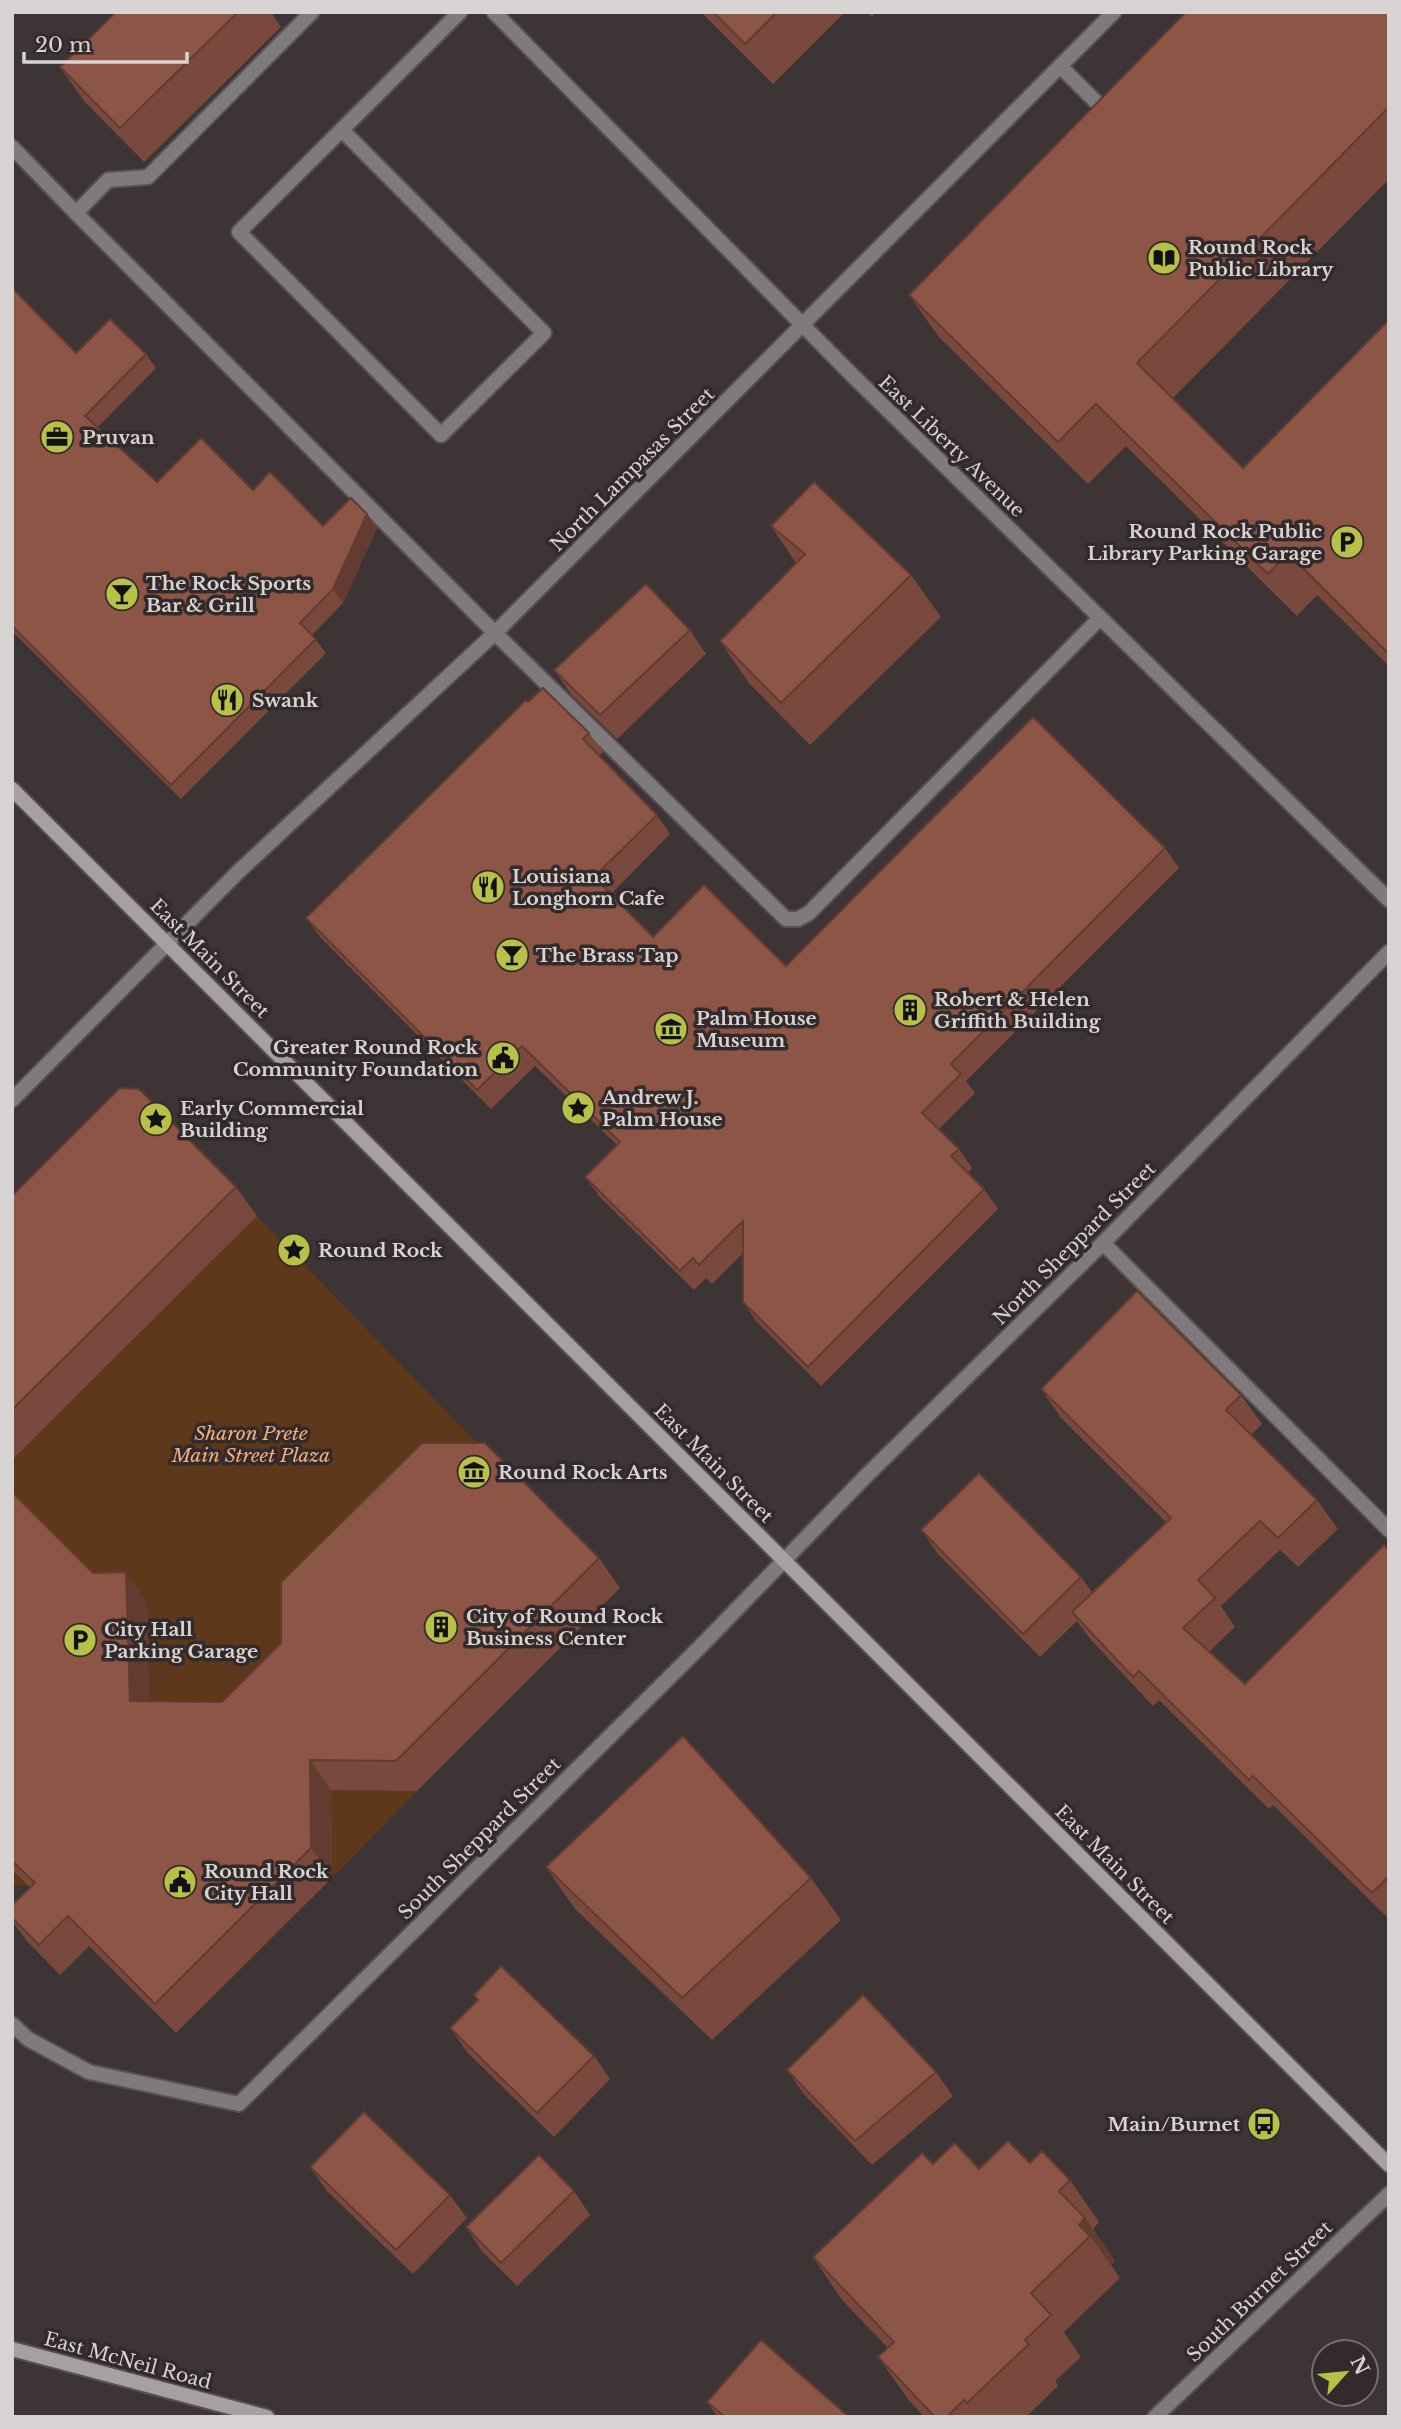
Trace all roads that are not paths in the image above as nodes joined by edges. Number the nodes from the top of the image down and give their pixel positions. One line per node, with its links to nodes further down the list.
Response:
1 (313, 12): 9 (street)
2 (460, 12): 7 (street)
3 (494, 12): 10 (street, East Liberty Avenue)
4 (1114, 12): 5 (street, North Lampasas Street)
5 (1060, 66): 6 (street); 10 (street, North Lampasas Street)
6 (1126, 103)
7 (342, 130): 7 (street)
8 (12, 146): 9 (street)
9 (76, 213): 12 (street)
10 (802, 325): 11 (street, East Liberty Avenue); 12 (street, North Lampasas Street)
11 (1100, 618): 12 (street); 14 (street, East Liberty Avenue)
12 (495, 633): 15 (street, North Lampasas Street)
13 (12, 789): 15 (street, East Main Street)
14 (1389, 901)
15 (167, 942): 17 (street, North Lampasas Street); 20 (street, East Main Street)
16 (1389, 952): 18 (street, North Sheppard Street)
17 (12, 1100)
18 (1103, 1243): 19 (street); 20 (street, North Sheppard Street)
19 (1389, 1530)
20 (784, 1560): 21 (street, South Sheppard Street); 22 (street, East Main Street)
21 (12, 2024)
22 (1389, 2165)
23 (1389, 2194): 26 (street, South Burnet Street)
24 (12, 2349): 25 (street, East McNeil Road)
25 (267, 2417)
26 (1156, 2417)

